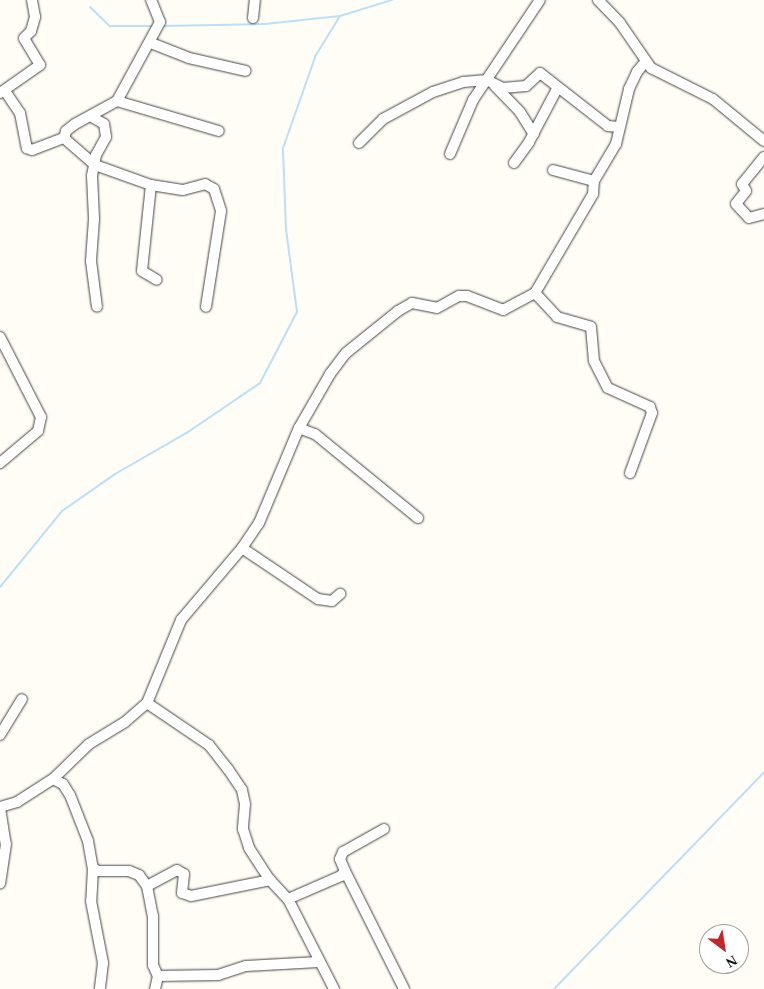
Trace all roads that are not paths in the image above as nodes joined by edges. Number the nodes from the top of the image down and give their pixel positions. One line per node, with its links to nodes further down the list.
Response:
1 (32, 0): 12 (street)
2 (151, 0): 7 (street)
3 (255, 0): 6 (street)
4 (540, 0): 10 (street)
5 (598, 0): 8 (street)
6 (253, 18)
7 (151, 43): 9 (street); 13 (street)
8 (645, 62): 15 (street); 19 (street)
9 (246, 71)
10 (490, 82): 11 (street); 17 (street); 20 (street); 21 (street)
11 (557, 89): 15 (street); 17 (street)
12 (2, 92): 18 (street)
13 (117, 101): 14 (street); 16 (street)
14 (92, 117): 18 (street); 24 (street)
15 (619, 127): 26 (street)
16 (219, 131)
17 (534, 134): 23 (street)
18 (64, 138): 24 (street)
19 (764, 141)
20 (359, 144)
21 (450, 154)
22 (764, 157): 28 (street)
23 (514, 164)
24 (95, 165): 27 (street); 31 (street)
25 (553, 170): 26 (street)
26 (594, 181): 30 (street)
27 (151, 185): 29 (street); 32 (street)
28 (764, 214)
29 (157, 280)
30 (535, 293): 34 (street); 36 (street)
31 (97, 307)
32 (206, 307)
33 (0, 337): 35 (street)
34 (299, 428): 37 (street); 38 (street)
35 (0, 463)
36 (630, 473)
37 (418, 518)
38 (242, 548): 39 (street); 41 (street)
39 (340, 594)
40 (22, 699): 42 (street)
41 (147, 703): 43 (street); 48 (street)
42 (0, 733)
43 (53, 779): 44 (street); 46 (street)
44 (0, 808): 49 (street)
45 (384, 829): 47 (street)
46 (93, 868): 50 (street); 54 (street)
47 (345, 871): 51 (street); 57 (street)
48 (270, 880): 50 (street); 51 (street)
49 (0, 884)
50 (147, 886): 53 (street)
51 (288, 899): 52 (street)
52 (319, 962): 53 (street); 56 (street)
53 (158, 976): 55 (street)
54 (100, 989)
55 (155, 989)
56 (334, 989)
57 (404, 989)

